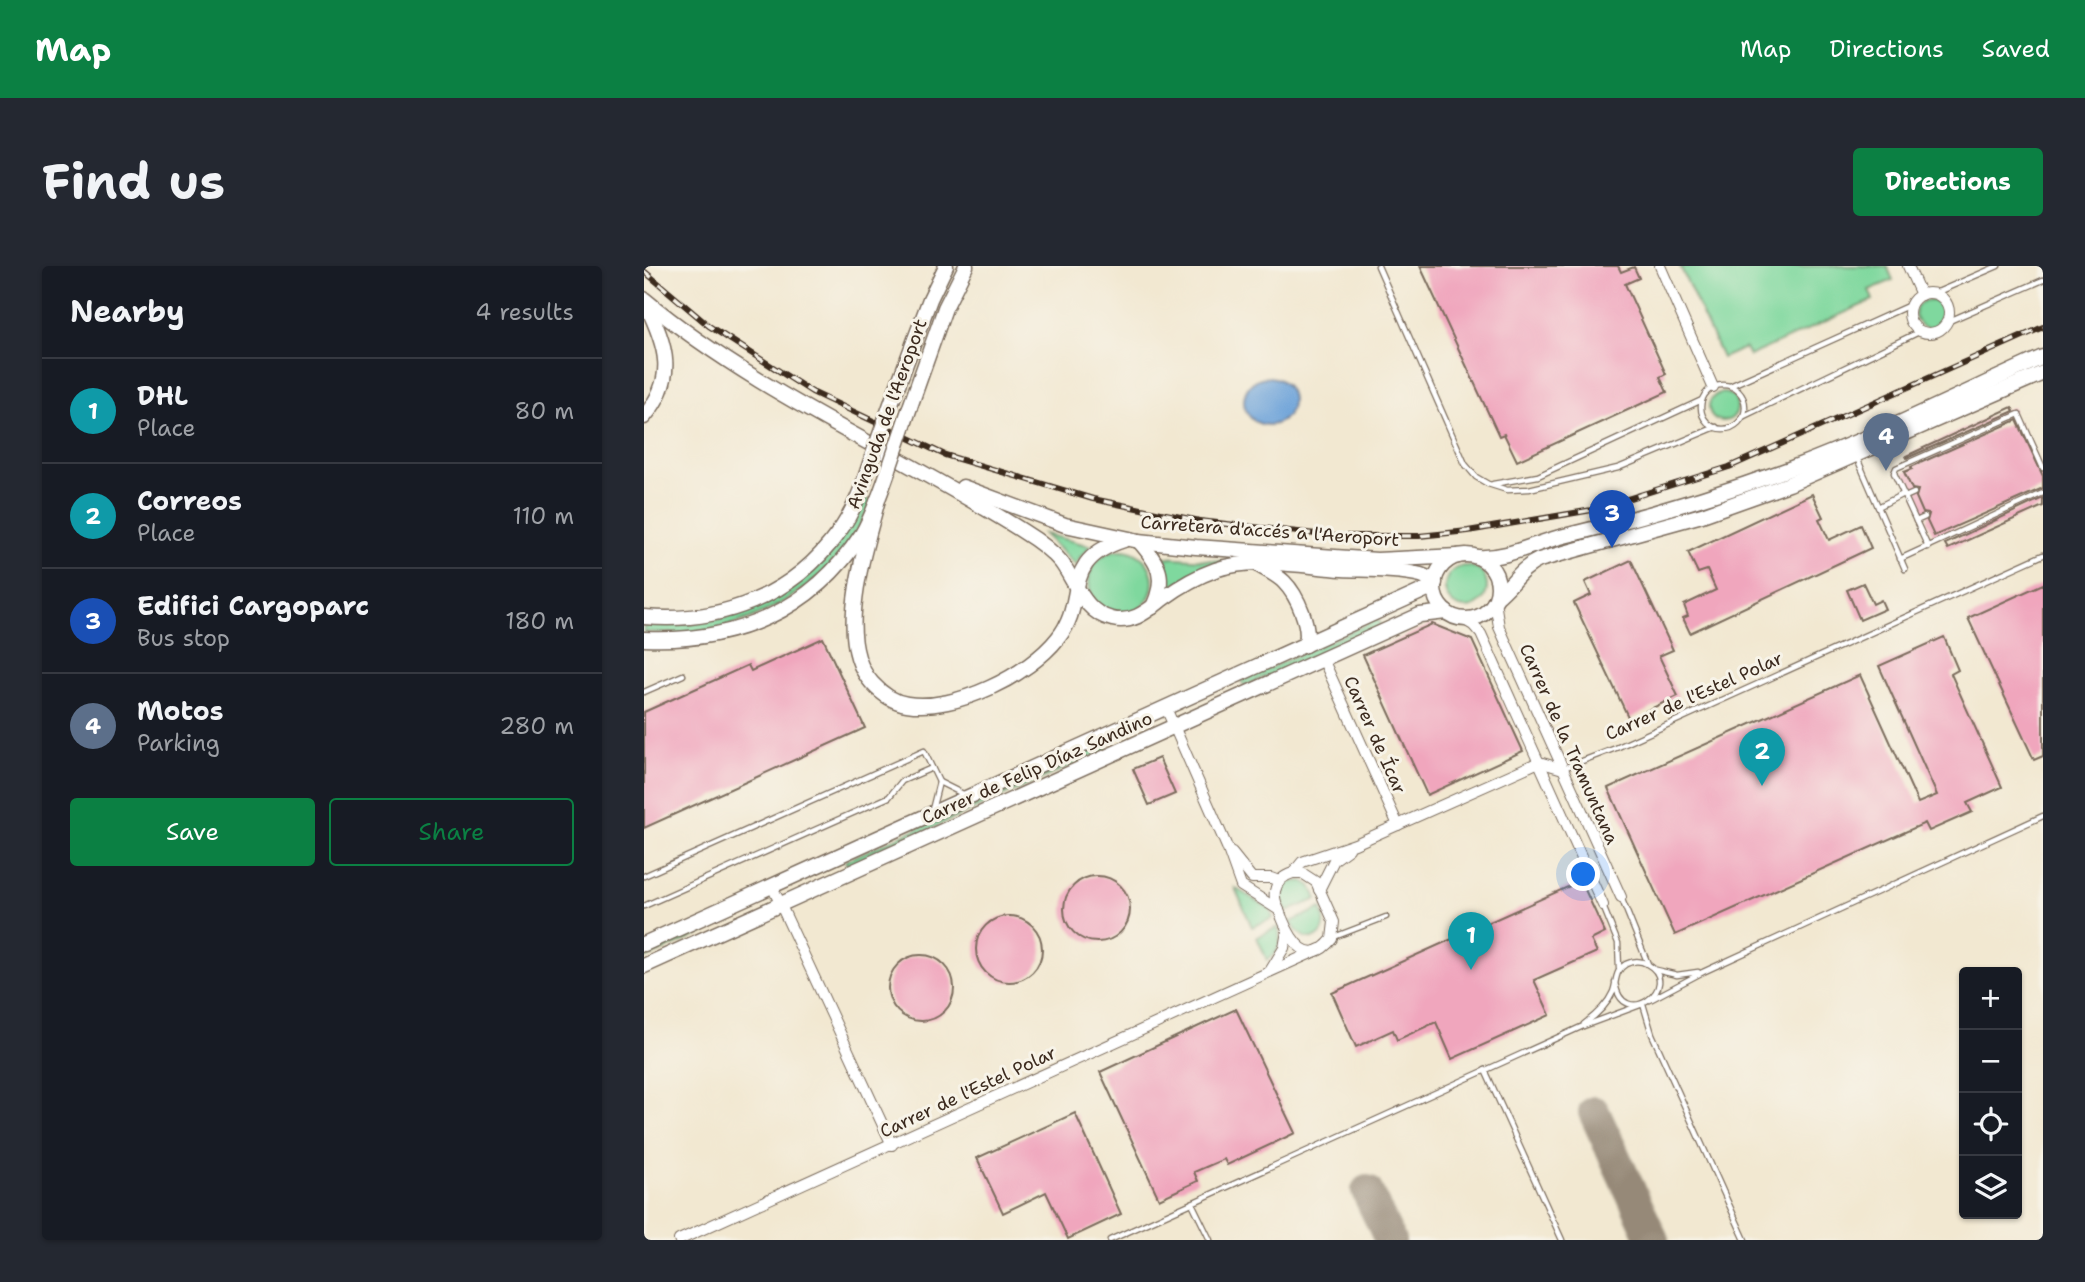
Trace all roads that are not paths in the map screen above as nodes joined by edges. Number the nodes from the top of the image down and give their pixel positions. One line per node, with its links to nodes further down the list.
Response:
1 (946, 266): 46 (main road, Avinguda de l'Aeroport, bridge)
2 (966, 266): 29 (main road, Avinguda de l'Aeroport, bridge)
3 (1378, 266): 25 (lane)
4 (1660, 266): 17 (street)
5 (1908, 266): 9 (street)
6 (1997, 266): 8 (lane)
7 (2043, 280): 12 (lane)
8 (1933, 293): 9 (street); 12 (street)
9 (1921, 295): 11 (street)
10 (644, 300): 19 (main road); 24 (main road, Carretera d'accés a l'Aeroport)
11 (1912, 304): 13 (street); 16 (lane)
12 (1947, 322): 13 (street)
13 (1921, 331): 20 (lane)
14 (2043, 358): 22 (main road)
15 (2043, 373): 22 (main road)
16 (1730, 386): 17 (lane); 20 (lane)
17 (1713, 387): 18 (lane)
18 (1702, 400): 21 (lane); 25 (lane)
19 (644, 417)
20 (1742, 417): 21 (lane)
21 (1716, 427): 25 (lane)
22 (1853, 450): 30 (lane); 37 (main road); 43 (main road)
23 (2041, 467): 28 (lane)
24 (923, 471): 33 (main road, Carretera d'accés a l'Aeroport); 42 (main road, Carretera d'accés a l'Aeroport)
25 (1488, 484)
26 (1914, 493): 28 (lane)
27 (2043, 493): 34 (lane)
28 (1904, 496): 30 (lane); 32 (lane)
29 (878, 499): 42 (main road); 48 (main road, Avinguda de l'Aeroport)
30 (1878, 507): 38 (lane)
31 (1925, 517): 32 (lane)
32 (1916, 521): 34 (lane)
33 (1133, 540): 36 (main road, Carretera d'accés a l'Aeroport); 42 (main road); 44 (main road)
34 (1928, 547): 38 (lane)
35 (2043, 555): 57 (lane, Carrer de l'Estel Polar)
36 (1458, 556): 37 (main road); 41 (main road)
37 (1477, 558): 43 (main road)
38 (1900, 559): 40 (lane)
39 (1255, 564): 41 (main road, Carretera d'accés a l'Aeroport); 44 (main road, Carretera d'accés a l'Aeroport); 49 (main road)
40 (1905, 569)
41 (1435, 585): 45 (main road); 49 (main road, Carrer de Felip Díaz Sandino)
42 (1076, 587): 44 (main road, Carretera d'accés a l'Aeroport)
43 (1496, 599): 47 (main road); 57 (street, Carrer de la Tramuntana)
44 (1152, 608)
45 (1446, 612): 47 (main road); 50 (main road, Carrer de Felip Díaz Sandino)
46 (644, 617)
47 (1463, 619): 55 (street, Carrer de la Tramuntana)
48 (644, 639)
49 (1304, 645): 53 (main road, Carrer de Felip Díaz Sandino)
50 (1323, 659): 54 (main road, Carrer de Felip Díaz Sandino); 62 (street, Carrer de Ícar)
51 (683, 675): 52 (lane)
52 (645, 689)
53 (1166, 708): 54 (street); 59 (main road, Carrer de Felip Díaz Sandino)
54 (1175, 727): 64 (street); 71 (main road, Carrer de Felip Díaz Sandino)
55 (1539, 762): 57 (street); 62 (street); 72 (street, Carrer de la Tramuntana)
56 (932, 768): 58 (lane); 66 (lane); 73 (lane)
57 (1563, 769): 70 (street, Carrer de la Tramuntana)
58 (939, 782): 59 (lane); 60 (lane)
59 (971, 796): 60 (main road, Carrer de Felip Díaz Sandino)
60 (930, 815): 68 (main road, Carrer de Felip Díaz Sandino)
61 (2043, 816): 85 (lane)
62 (1398, 825): 63 (street)
63 (1355, 844): 65 (street); 69 (street)
64 (1227, 847): 67 (street); 74 (street)
65 (1293, 873): 67 (street); 69 (street)
66 (644, 876)
67 (1279, 881): 74 (street)
68 (772, 886): 71 (street); 78 (main road, Carrer de Felip Díaz Sandino)
69 (1319, 890): 77 (street)
70 (1621, 897): 80 (lane)
71 (782, 904): 81 (main road, Carrer de Felip Díaz Sandino); 91 (street)
72 (1603, 905): 84 (lane)
73 (644, 906)
74 (1279, 910): 76 (street)
75 (1386, 917): 77 (lane)
76 (1287, 930): 79 (street); 83 (street)
77 (1332, 939): 79 (street)
78 (644, 943)
79 (1320, 949): 83 (street, Carrer de l'Estel Polar)
80 (1648, 964): 82 (lane); 84 (lane)
81 (644, 966)
82 (1654, 970): 85 (lane); 87 (lane)
83 (1270, 971): 91 (street, Carrer de l'Estel Polar)
84 (1618, 972): 86 (lane)
85 (1703, 972): 87 (lane)
86 (1615, 982): 88 (lane); 89 (lane)
87 (1650, 1000): 88 (lane)
88 (1643, 1004): 89 (lane); 97 (lane)
89 (1581, 1027): 90 (lane)
90 (1485, 1070): 92 (lane); 96 (lane)
91 (892, 1145): 93 (street, Carrer de l'Estel Polar)
92 (1192, 1203): 94 (lane); 95 (lane)
93 (679, 1240)
94 (1110, 1240)
95 (1210, 1240)
96 (1562, 1240)
97 (1745, 1240)

